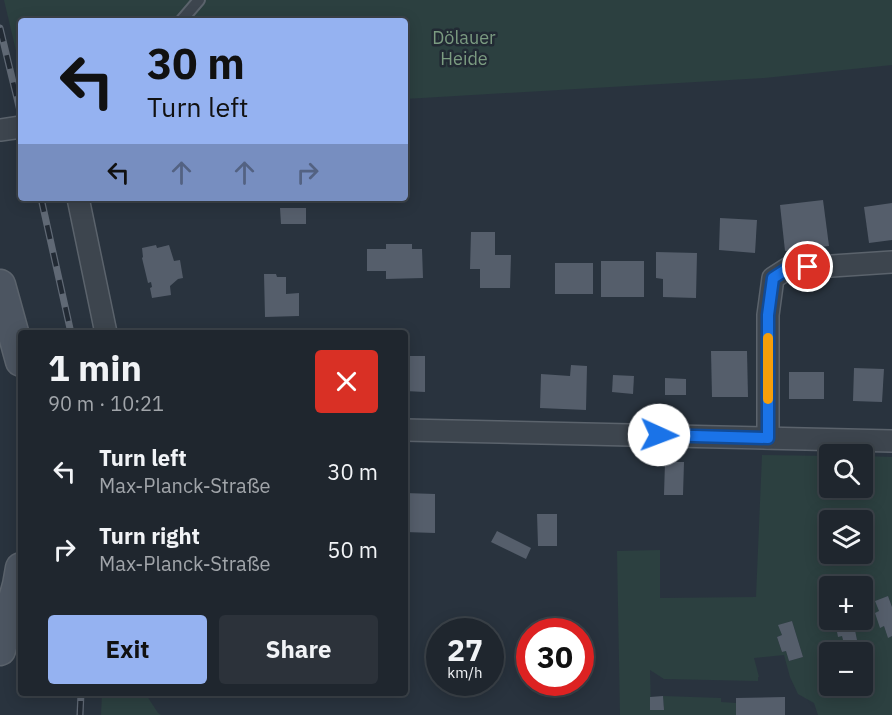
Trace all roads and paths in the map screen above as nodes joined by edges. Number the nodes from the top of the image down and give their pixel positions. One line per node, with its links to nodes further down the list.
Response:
1 (199, 0): 2 (lane)
2 (184, 18)
3 (18, 127): 4 (street)
4 (0, 130)
5 (79, 201): 8 (street)
6 (892, 262): 11 (street)
7 (0, 285): 9 (main road)
8 (105, 330)
9 (18, 350)
10 (408, 430): 11 (street)
11 (768, 438): 12 (street)
12 (892, 441)
13 (18, 585): 14 (main road)
14 (0, 650)

